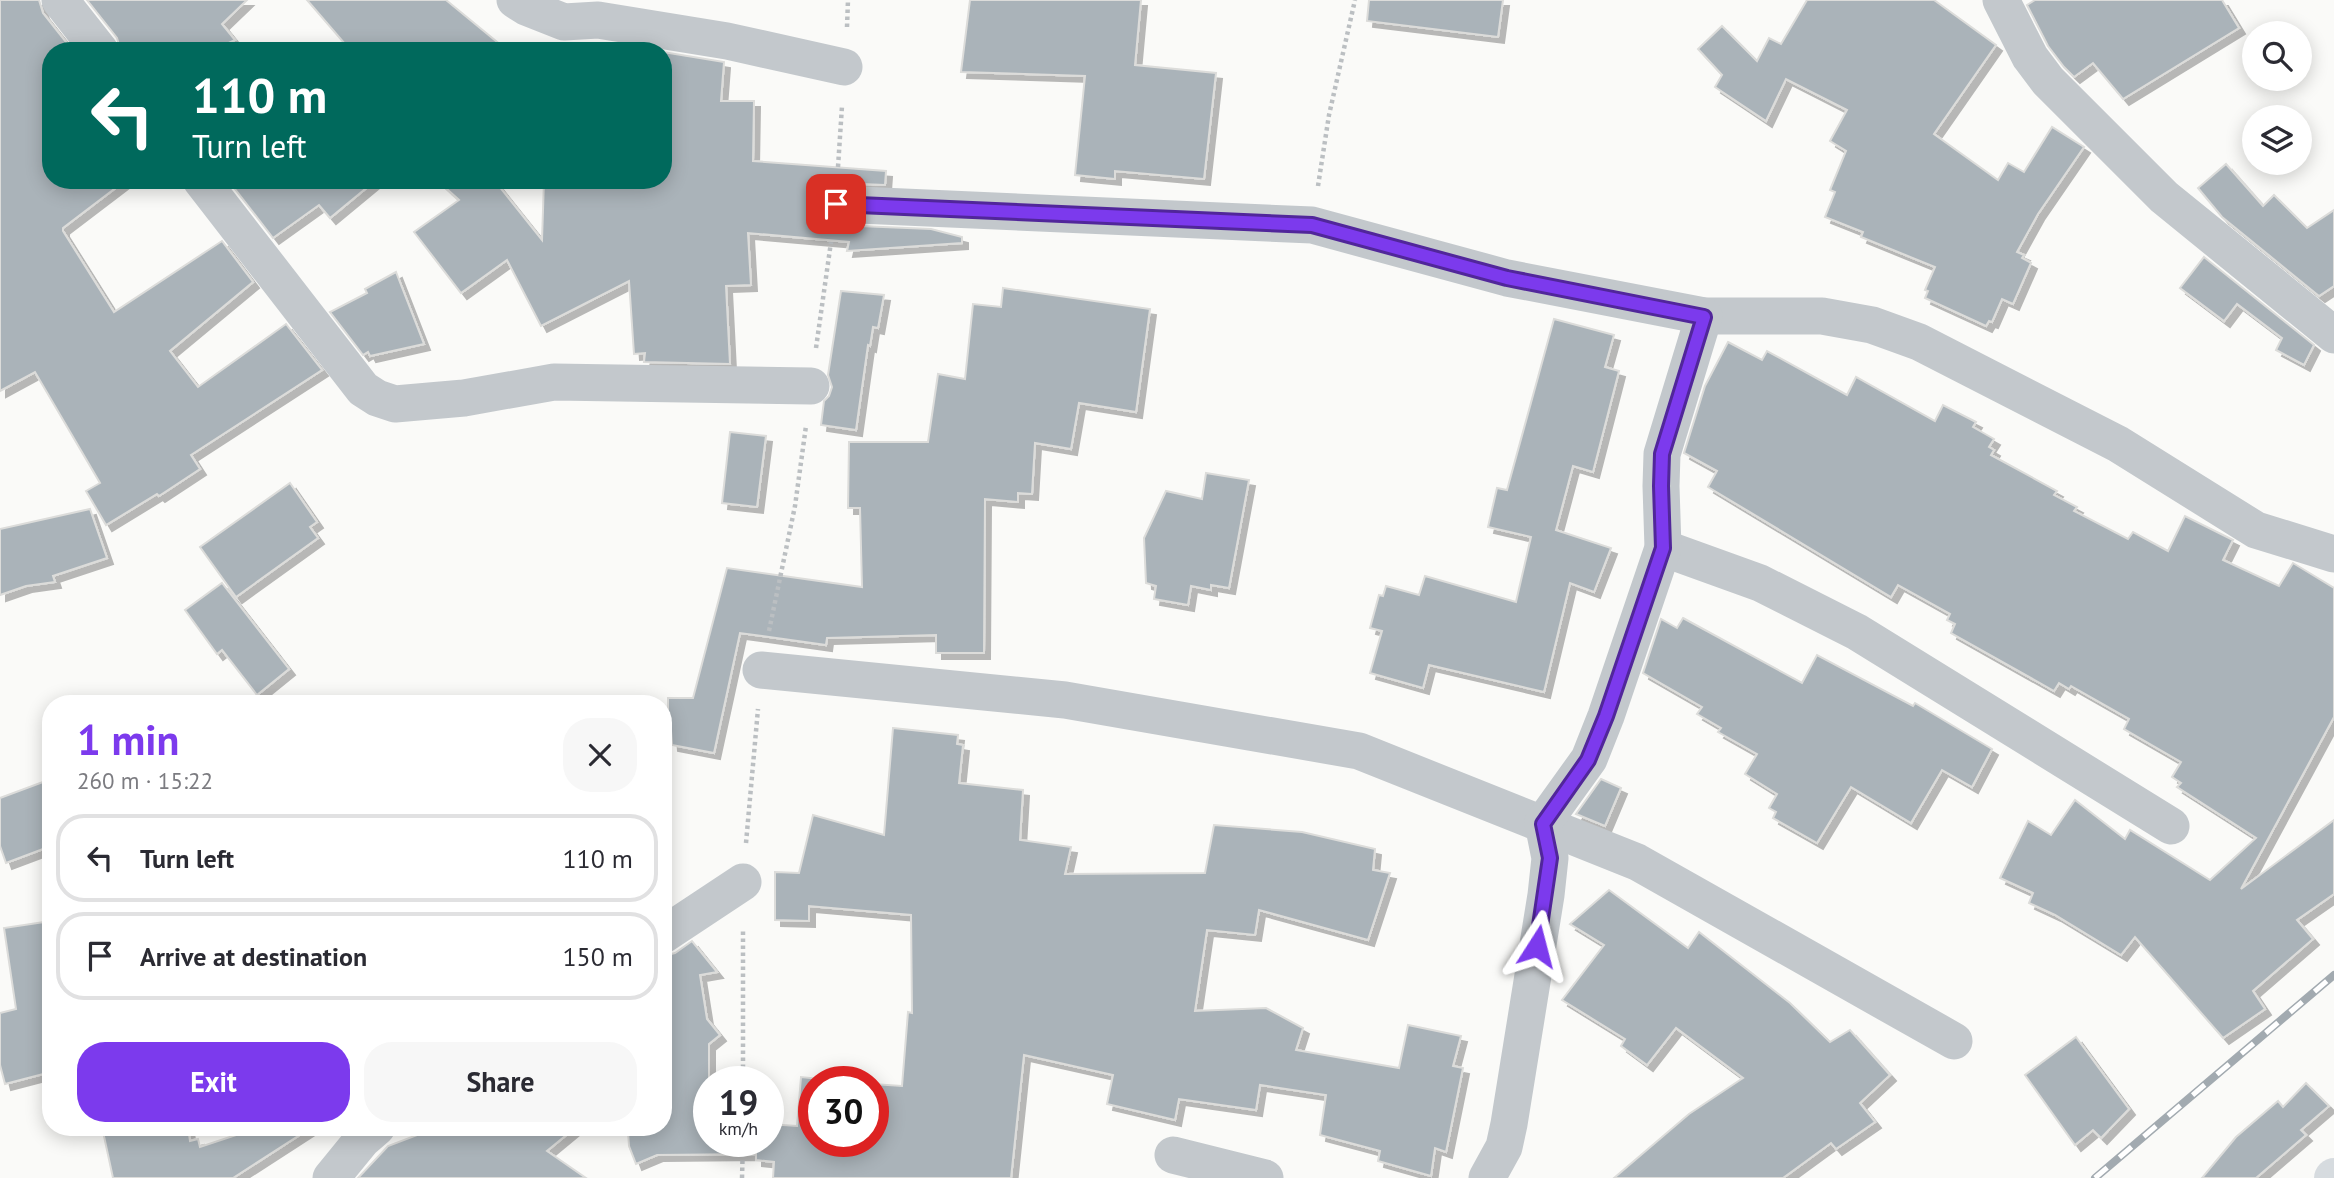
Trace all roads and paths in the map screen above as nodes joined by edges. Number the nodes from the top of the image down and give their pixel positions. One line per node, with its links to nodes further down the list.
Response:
1 (60, 0): 6 (street)
2 (515, 0): 7 (street)
3 (848, 0): 7 (path)
4 (1355, 0): 10 (path)
5 (2001, 0): 12 (street)
6 (93, 42)
7 (844, 66): 9 (path)
8 (208, 189): 13 (street)
9 (836, 204): 10 (street); 13 (path)
10 (1312, 225): 11 (street)
11 (1704, 317): 14 (street); 15 (street)
12 (2334, 335)
13 (811, 386): 16 (path)
14 (1663, 548): 17 (street); 18 (street)
15 (2334, 554)
16 (761, 670): 17 (street); 19 (path)
17 (1543, 824): 21 (street); 29 (street)
18 (2171, 826)
19 (743, 882): 20 (street); 22 (path)
20 (672, 929)
21 (1954, 1041)
22 (743, 1066)
23 (367, 1136): 26 (street)
24 (1173, 1155): 28 (street)
25 (743, 1157): 27 (path)
26 (331, 1178)
27 (742, 1178)
28 (1265, 1178)
29 (1487, 1178)

